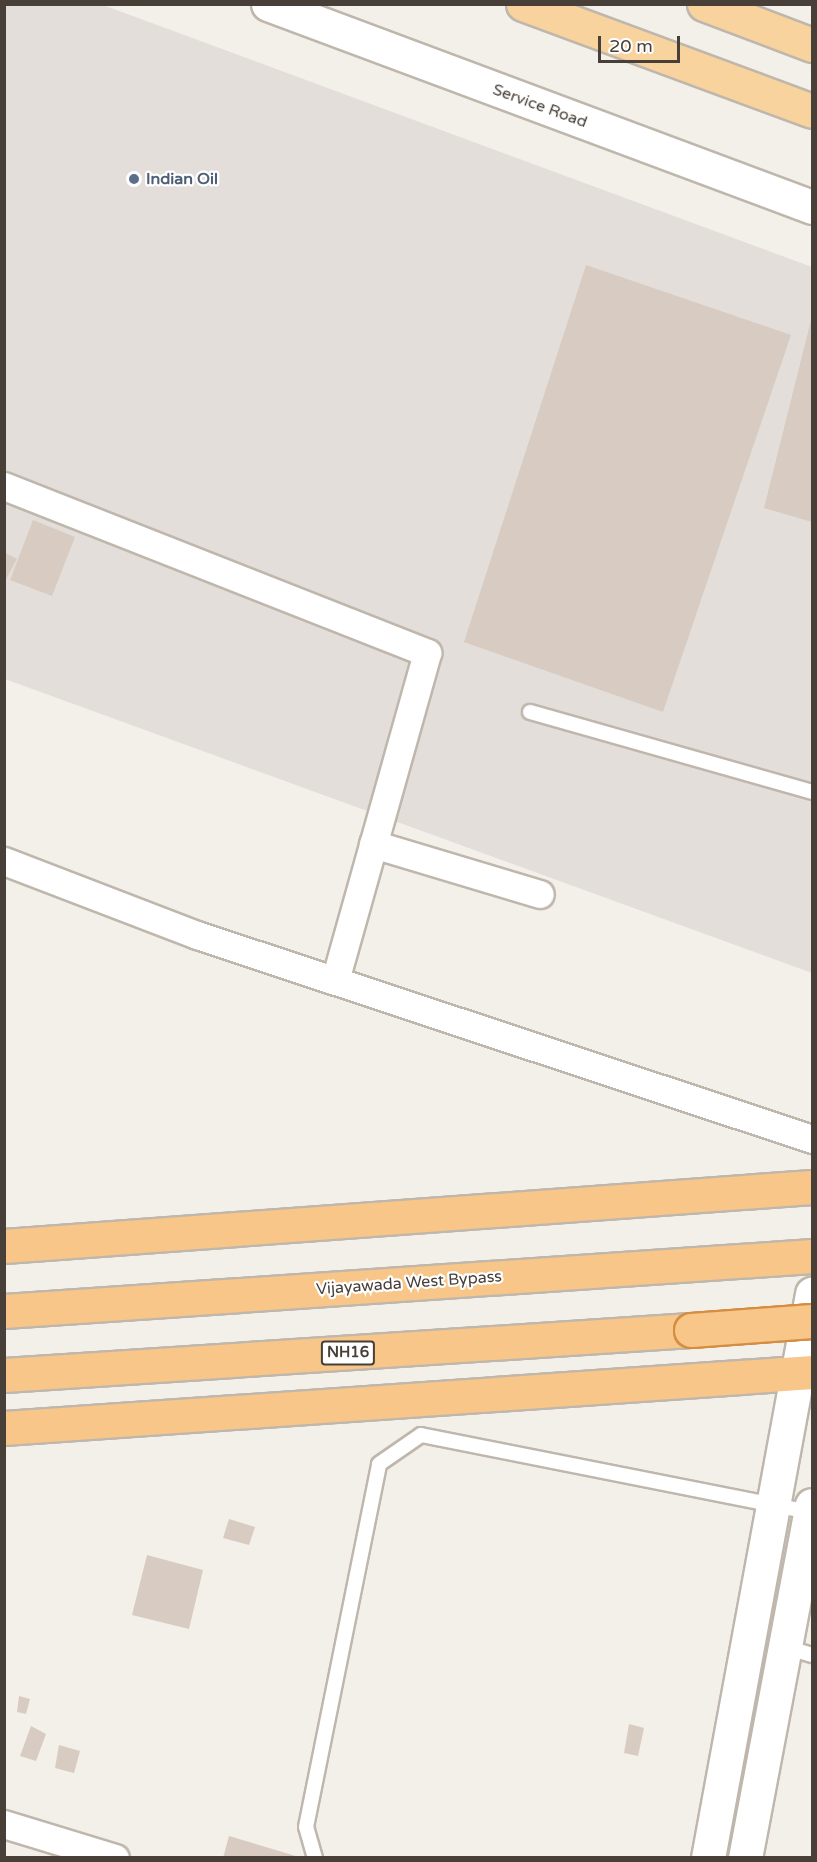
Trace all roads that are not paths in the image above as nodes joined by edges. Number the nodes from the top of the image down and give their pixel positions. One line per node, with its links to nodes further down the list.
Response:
1 (268, 4): 6 (street, Service Road)
2 (523, 4): 5 (main road)
3 (704, 4): 4 (main road)
4 (813, 45)
5 (813, 111)
6 (813, 207)
7 (4, 486): 10 (street)
8 (530, 712): 9 (lane)
9 (813, 792)
10 (373, 844): 12 (street); 13 (street)
11 (4, 861): 13 (street)
12 (540, 894)
13 (335, 980): 14 (street)
14 (813, 1139)
15 (813, 1187): 16 (highway)
16 (4, 1246)
17 (813, 1256): 19 (highway, Vijayawada West Bypass)
18 (813, 1294): 21 (street)
19 (4, 1311)
20 (813, 1321): 22 (highway, NH16, bridge)
21 (806, 1372): 23 (highway); 24 (street)
22 (4, 1375)
23 (4, 1428)
24 (773, 1504): 25 (lane); 29 (lane); 30 (street)
25 (812, 1508): 26 (street)
26 (799, 1651): 31 (street)
27 (4, 1824): 28 (street)
28 (115, 1857)
29 (315, 1857)
30 (708, 1857)
31 (745, 1857)

